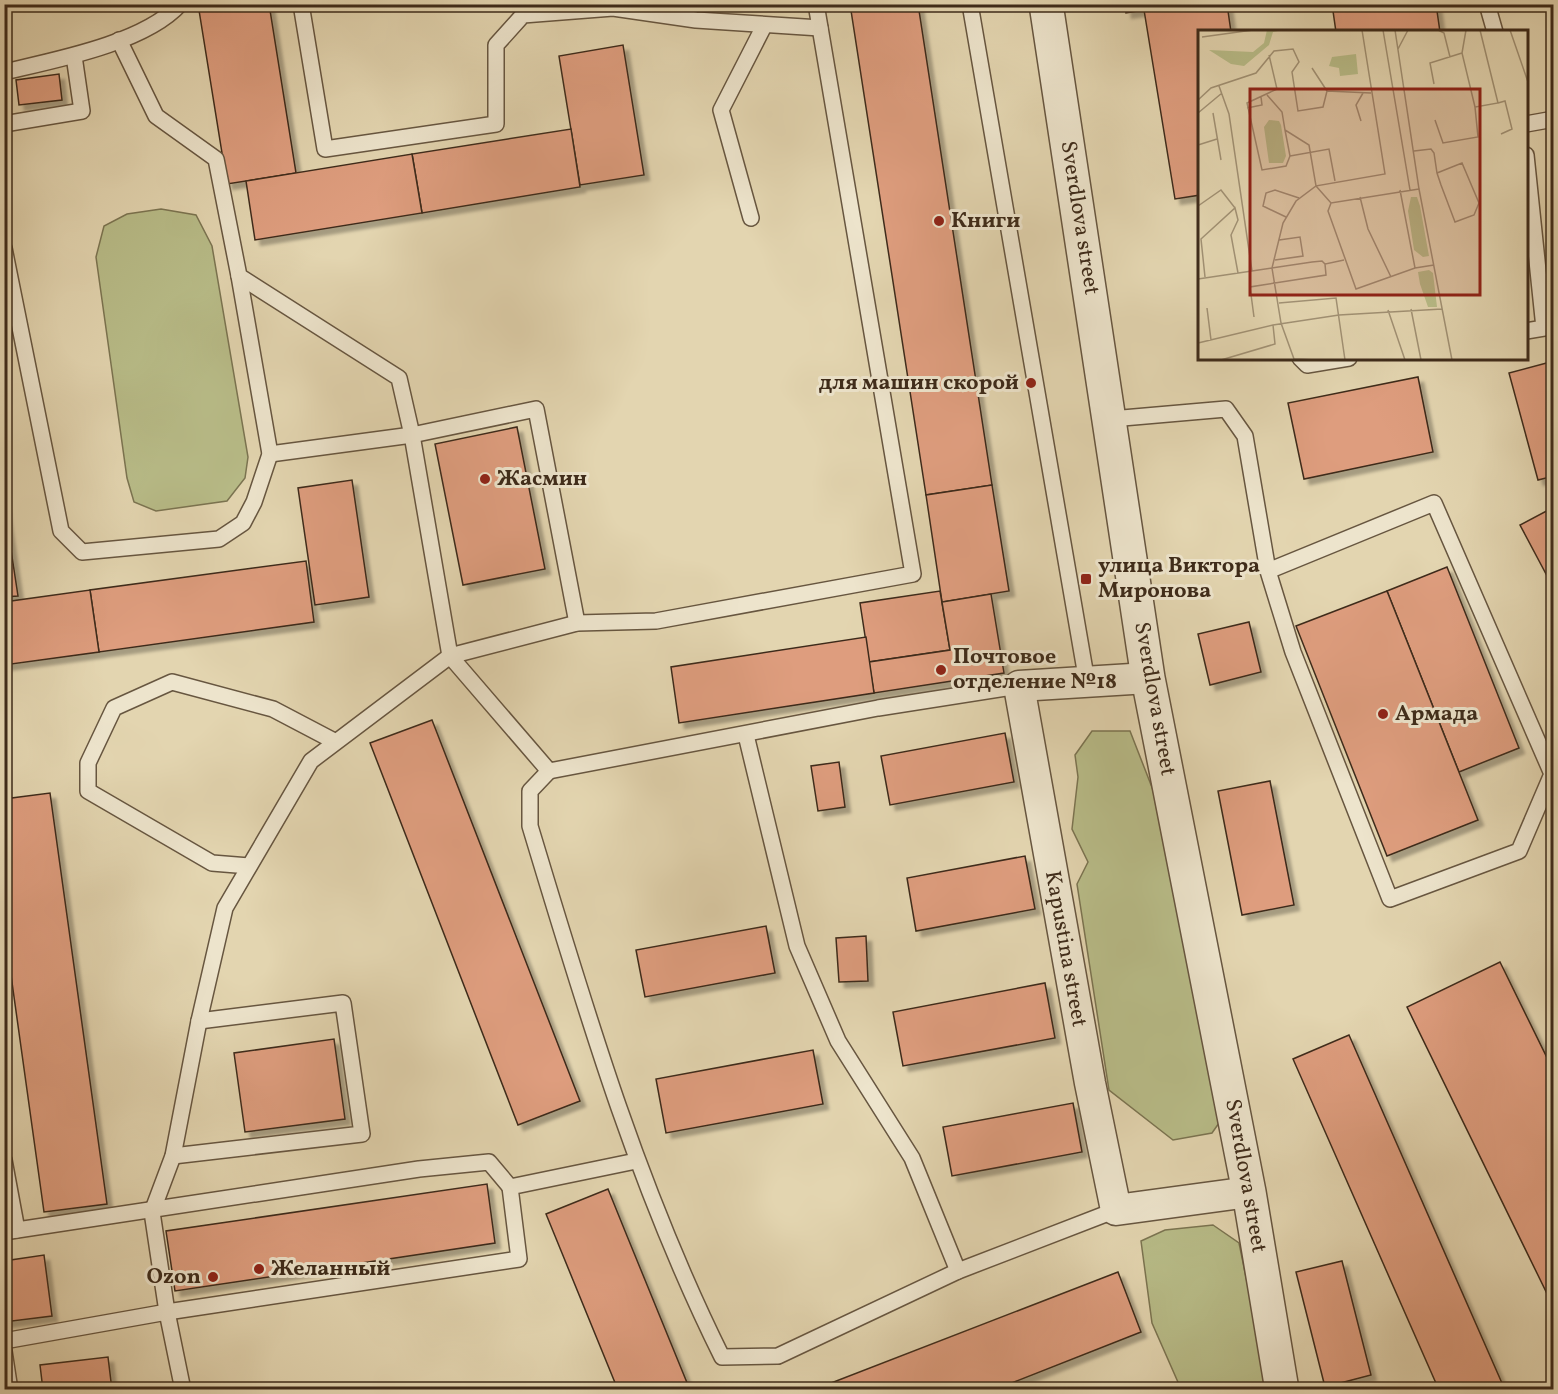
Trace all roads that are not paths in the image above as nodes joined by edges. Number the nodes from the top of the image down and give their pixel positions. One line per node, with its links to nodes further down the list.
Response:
1 (180, 4): 11 (lane)
2 (301, 4): 7 (lane)
3 (816, 4): 9 (lane)
4 (970, 4): 31 (lane)
5 (1046, 4): 24 (street, Sverdlova street)
6 (1487, 4): 10 (lane)
7 (520, 10): 8 (lane)
8 (764, 26): 9 (lane); 18 (lane)
9 (820, 28): 28 (lane)
10 (1495, 30)
11 (119, 40): 12 (lane); 20 (lane)
12 (74, 56): 13 (lane); 15 (lane)
13 (4, 72)
14 (1554, 119): 16 (lane)
15 (4, 124)
16 (1528, 124)
17 (1528, 165): 21 (lane)
18 (751, 218)
19 (4, 248): 26 (lane)
20 (239, 276): 25 (lane); 26 (lane)
21 (1528, 331)
22 (1302, 360): 23 (lane)
23 (1337, 360)
24 (1111, 419): 27 (lane); 30 (street, Sverdlova street)
25 (412, 435): 26 (lane); 28 (lane); 29 (lane)
26 (270, 454)
27 (1268, 571): 27 (lane)
28 (577, 623): 29 (lane)
29 (450, 656): 34 (lane); 35 (lane)
30 (1148, 678): 31 (street); 42 (street, Sverdlova street)
31 (1087, 682): 32 (street)
32 (1019, 686): 33 (lane); 43 (street, Kapustina street)
33 (746, 735): 35 (lane); 46 (lane)
34 (334, 741): 36 (lane); 36 (lane)
35 (549, 771): 40 (lane)
36 (249, 866): 37 (lane)
37 (199, 1021): 38 (lane); 38 (lane)
38 (173, 1156): 44 (lane)
39 (4, 1160): 45 (lane)
40 (636, 1161): 41 (lane); 46 (lane)
41 (510, 1187): 44 (lane); 47 (lane)
42 (1249, 1192): 43 (street); 52 (street, Sverdlova street)
43 (1116, 1210): 46 (lane)
44 (153, 1212): 45 (lane); 47 (lane)
45 (11, 1231)
46 (958, 1271)
47 (167, 1312): 48 (lane); 51 (lane)
48 (4, 1341)
49 (4, 1351): 50 (lane)
50 (10, 1389)
51 (183, 1389)
52 (1282, 1389)

